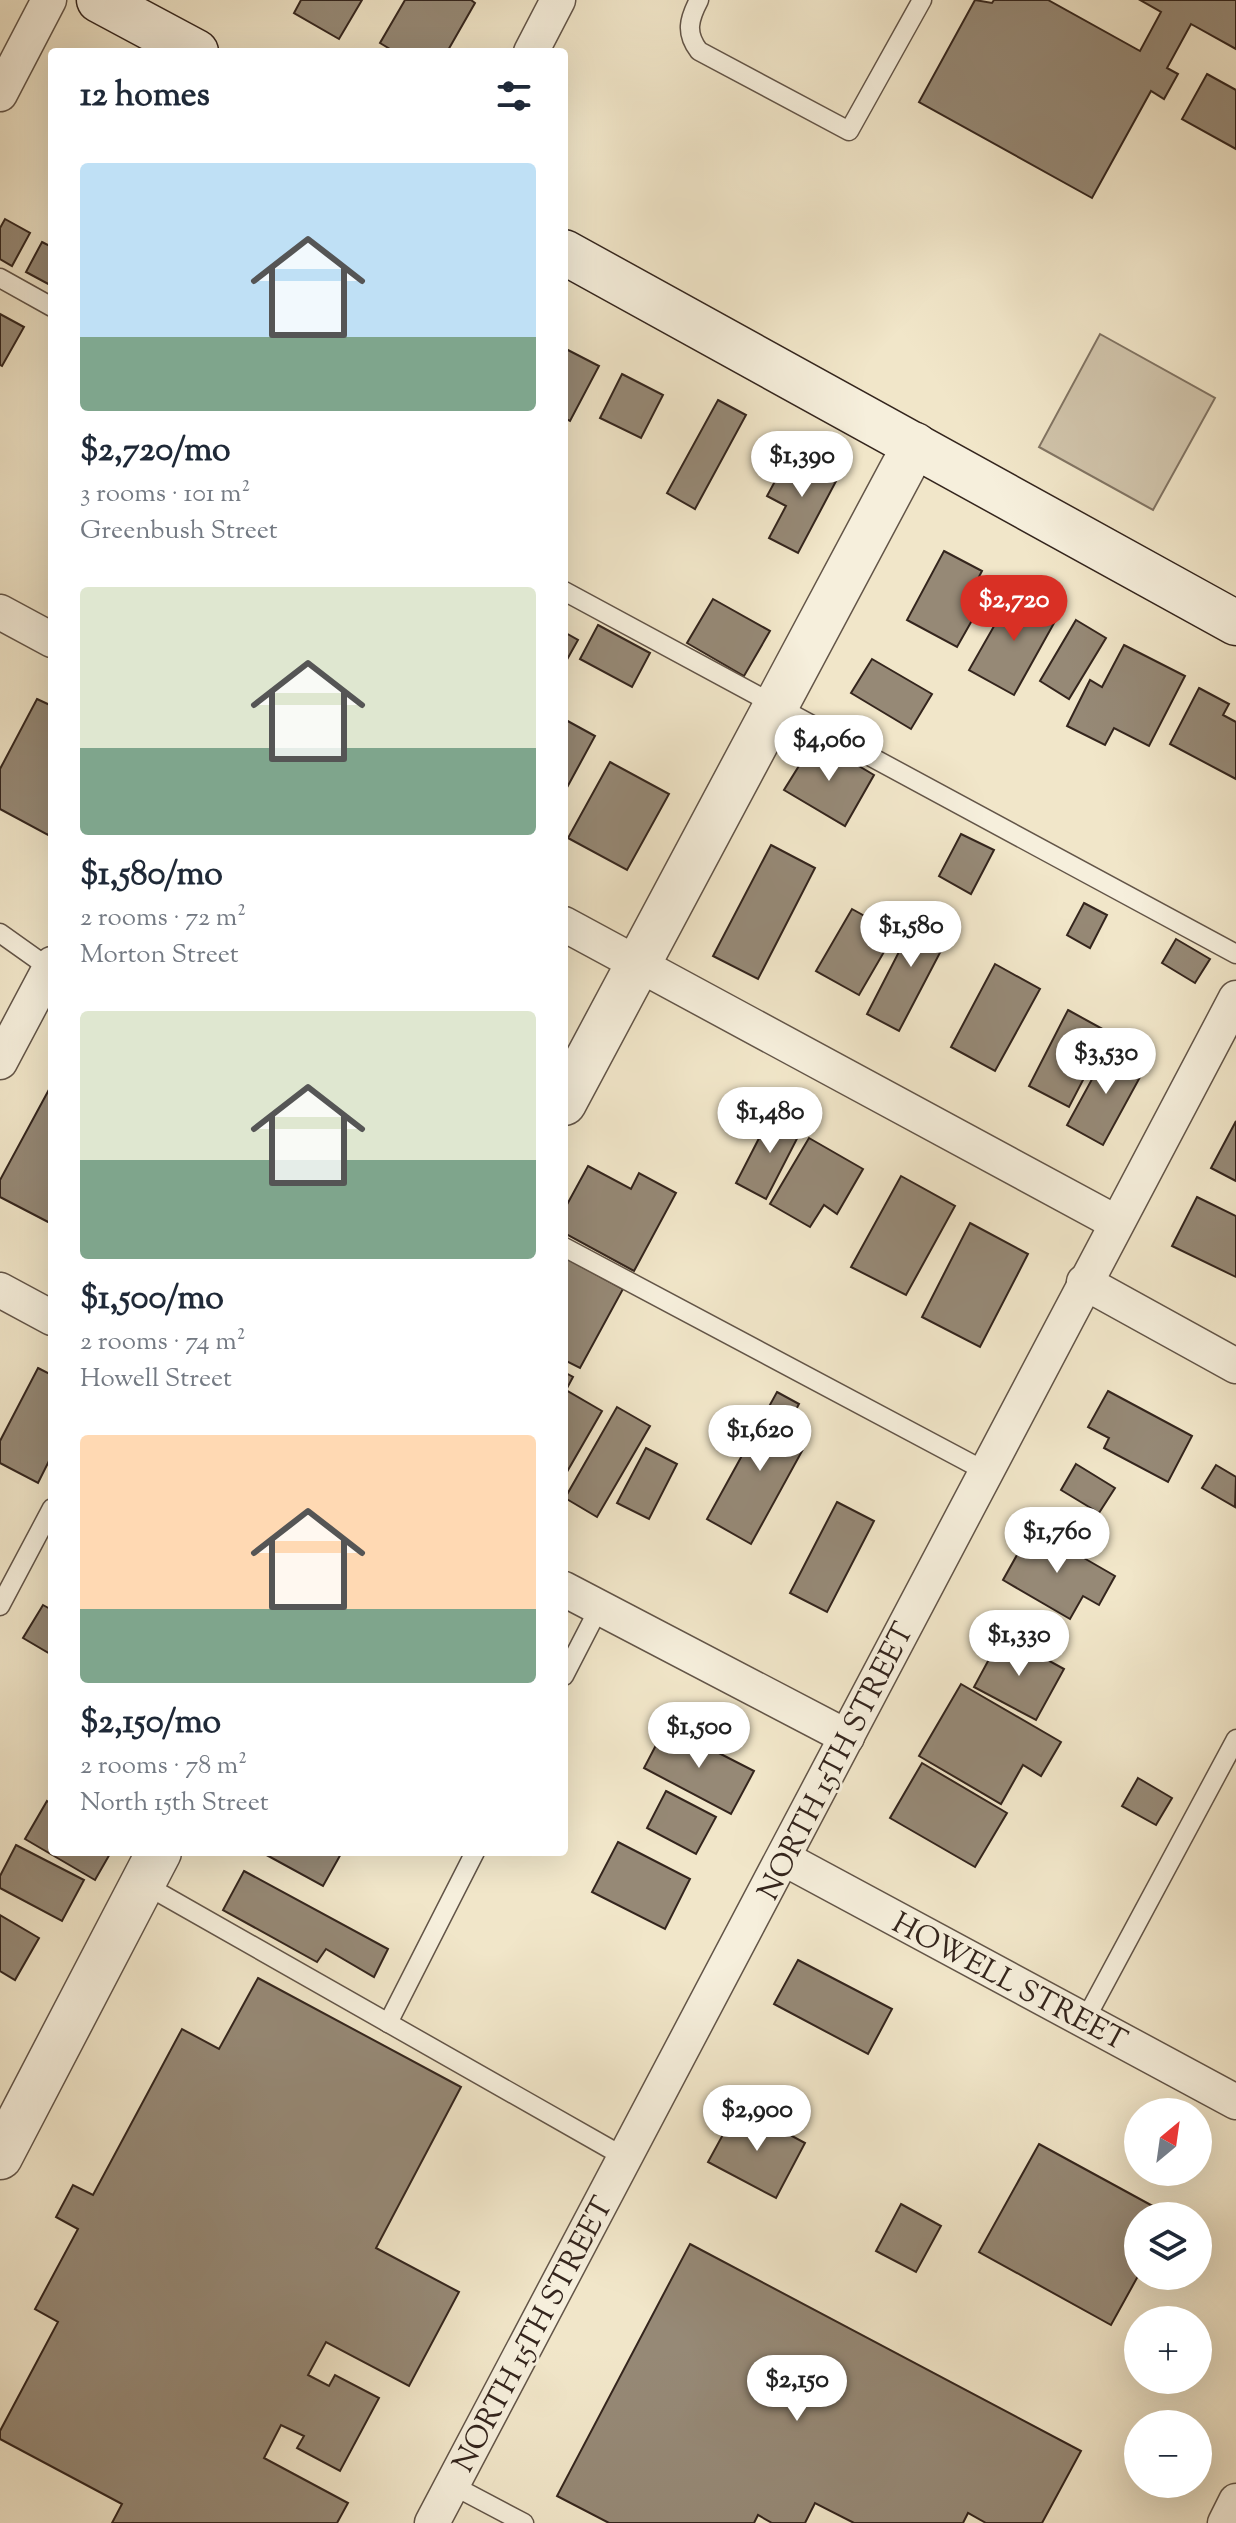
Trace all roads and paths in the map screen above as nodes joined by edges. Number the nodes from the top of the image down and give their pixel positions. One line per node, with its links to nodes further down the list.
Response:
1 (49, 0): 8 (street)
2 (99, 0): 6 (street)
3 (558, 0): 7 (street)
4 (699, 0): 5 (lane)
5 (922, 0)
6 (189, 48)
7 (533, 48)
8 (0, 94)
9 (568, 254): 12 (street)
10 (0, 278): 11 (lane)
11 (48, 305)
12 (915, 445): 15 (street); 17 (street)
13 (568, 593): 17 (lane)
14 (0, 612): 16 (street)
15 (1236, 623)
16 (48, 638)
17 (776, 706): 20 (lane); 21 (street)
18 (568, 926): 21 (street)
19 (0, 933): 22 (lane)
20 (1236, 954)
21 (636, 964): 26 (street); 27 (street)
22 (48, 966)
23 (48, 974): 25 (street)
24 (1236, 998): 27 (street, NORTH 15TH STREET)
25 (0, 1062)
26 (568, 1095)
27 (1115, 1222): 29 (street, NORTH 15TH STREET)
28 (568, 1249): 33 (lane)
29 (1084, 1282): 32 (street); 33 (street, NORTH 15TH STREET)
30 (0, 1290): 31 (street)
31 (48, 1316)
32 (1236, 1366)
33 (985, 1471): 39 (street, NORTH 15TH STREET)
34 (48, 1516): 36 (lane)
35 (568, 1591): 37 (street)
36 (0, 1606)
37 (599, 1608): 38 (lane); 39 (street)
38 (568, 1668)
39 (847, 1737): 42 (street, NORTH 15TH STREET)
40 (1236, 1739): 44 (lane)
41 (473, 1856): 45 (lane)
42 (785, 1859): 44 (street, HOWELL STREET); 48 (street, NORTH 15TH STREET)
43 (150, 1868): 45 (lane); 47 (street)
44 (1085, 2020): 46 (street, HOWELL STREET)
45 (388, 2023): 48 (lane)
46 (1236, 2102)
47 (0, 2157)
48 (626, 2158): 49 (street, NORTH 15TH STREET)
49 (452, 2485): 51 (street, NORTH 15TH STREET); 52 (lane)
50 (1236, 2501): 53 (street)
51 (432, 2523)
52 (524, 2523)
53 (1225, 2523)

